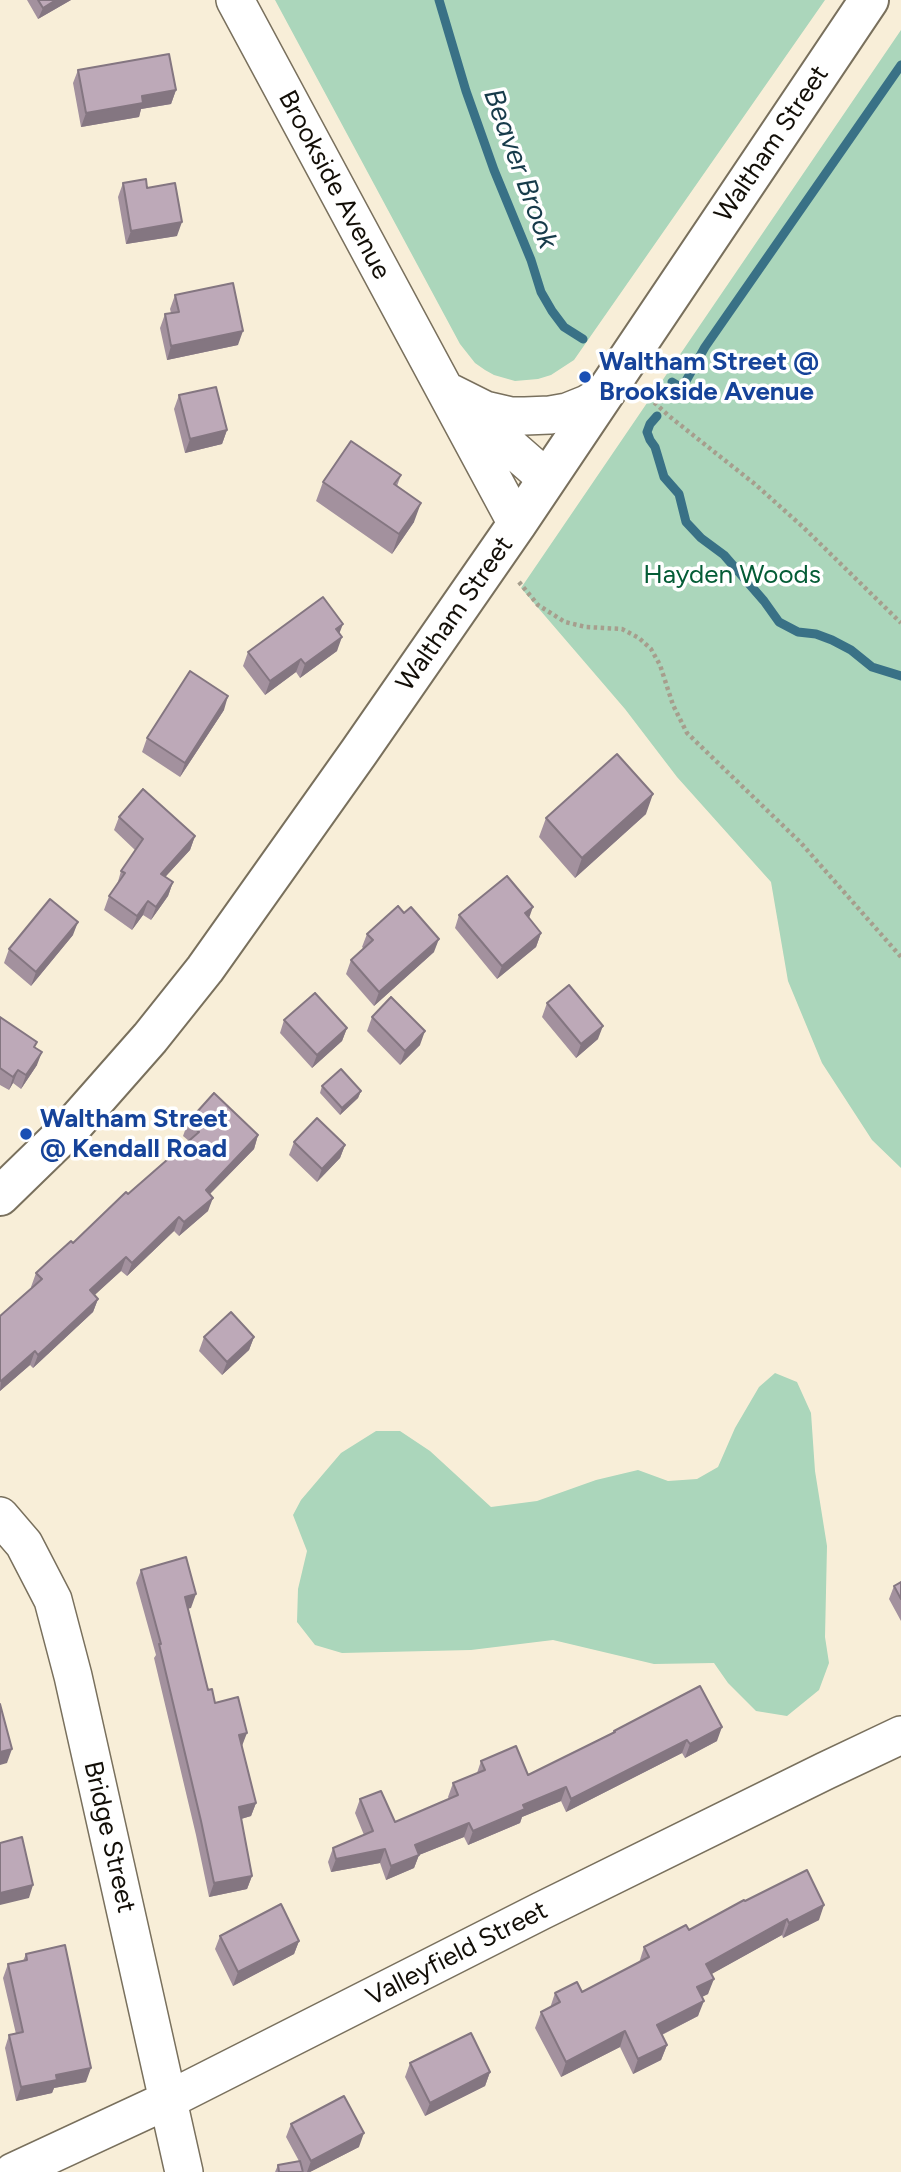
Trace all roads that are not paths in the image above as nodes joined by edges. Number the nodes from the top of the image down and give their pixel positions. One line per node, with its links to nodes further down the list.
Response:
1 (235, 0): 3 (street, Brookside Avenue)
2 (869, 0): 4 (main road, Waltham Street)
3 (442, 382): 4 (street); 5 (street, Brookside Avenue); 6 (street, Brookside Avenue)
4 (612, 382): 5 (main road, Waltham Street)
5 (547, 479): 6 (main road, Waltham Street)
6 (517, 524): 7 (main road, Waltham Street)
7 (5, 1181)
8 (0, 1516): 10 (street, Bridge Street)
9 (901, 1735): 10 (street, Valleyfield Street)
10 (167, 2100): 11 (street, Valleyfield Street); 12 (street, Bridge Street)
11 (13, 2172)
12 (184, 2172)

